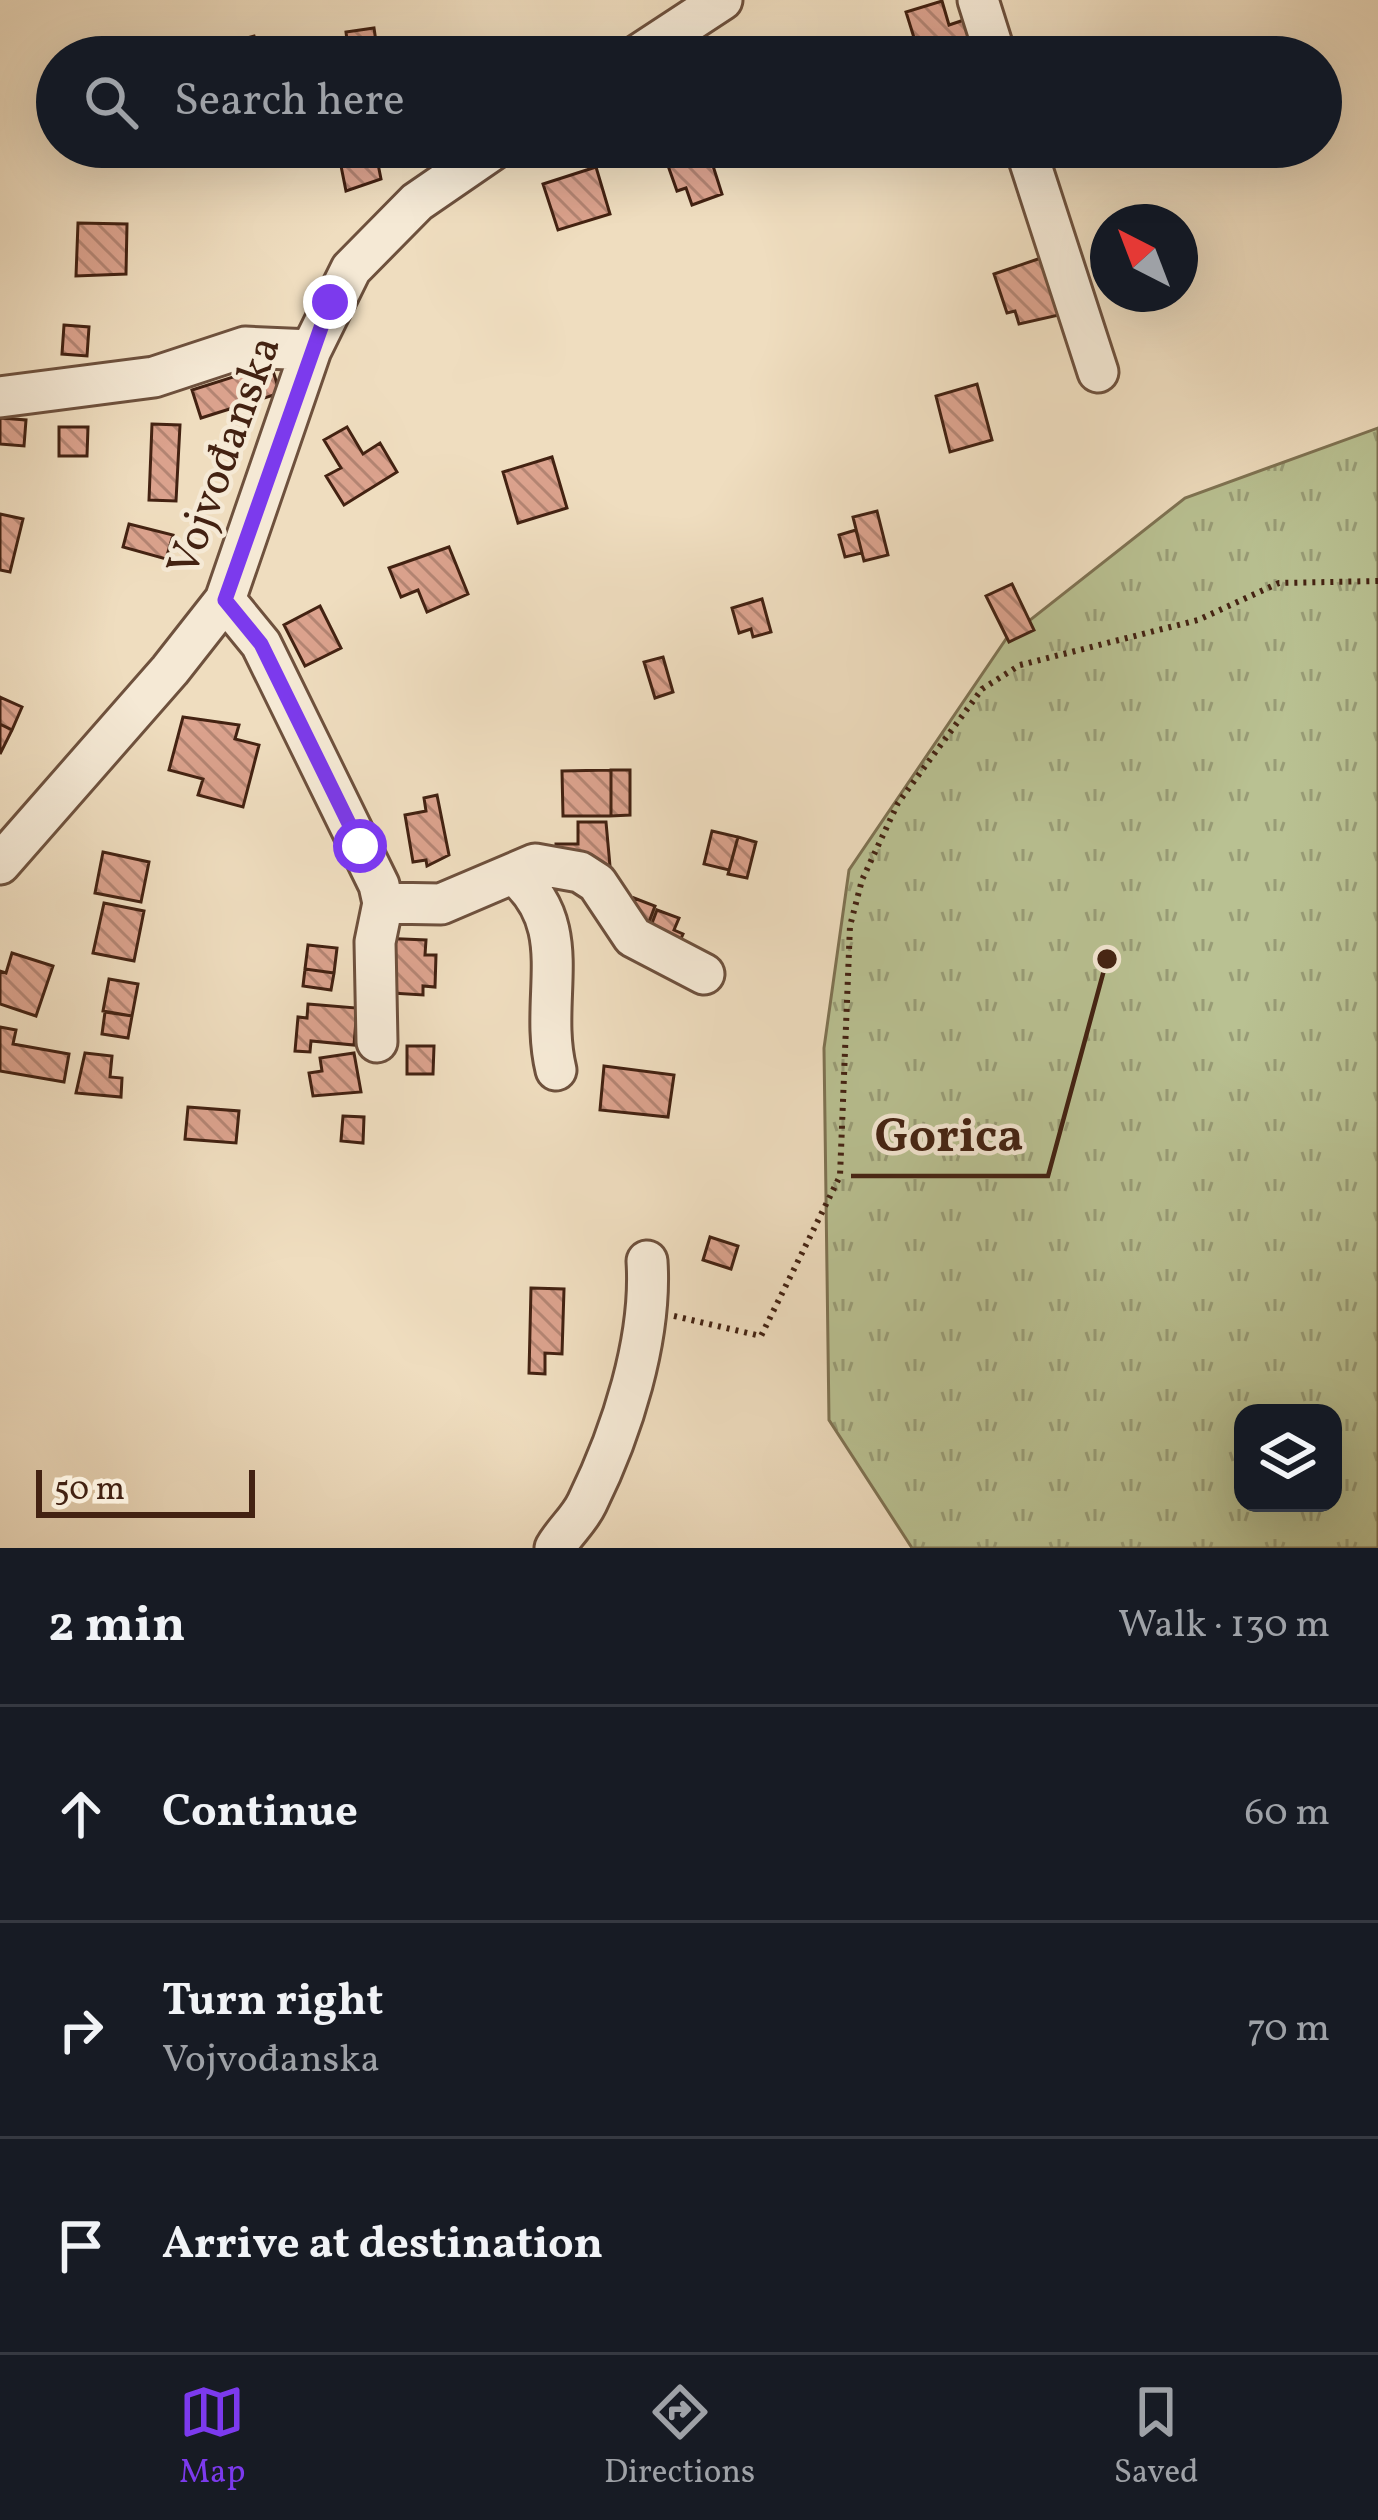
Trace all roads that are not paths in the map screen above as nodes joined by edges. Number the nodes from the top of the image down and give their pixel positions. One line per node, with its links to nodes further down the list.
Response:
1 (722, 0): 3 (street)
2 (978, 0): 4 (street)
3 (667, 36)
4 (989, 36)
5 (466, 168): 7 (street, Vojvođanska)
6 (1032, 168): 8 (street)
7 (311, 350): 9 (street); 10 (street, Vojvođanska)
8 (1098, 372)
9 (0, 397)
10 (225, 600): 11 (street, Vojvođanska); 13 (street)
11 (0, 864)
12 (514, 874): 13 (street); 14 (street); 16 (street)
13 (383, 903): 15 (street)
14 (704, 974)
15 (377, 1042)
16 (556, 1070)
17 (647, 1261): 18 (street)
18 (555, 1548)

